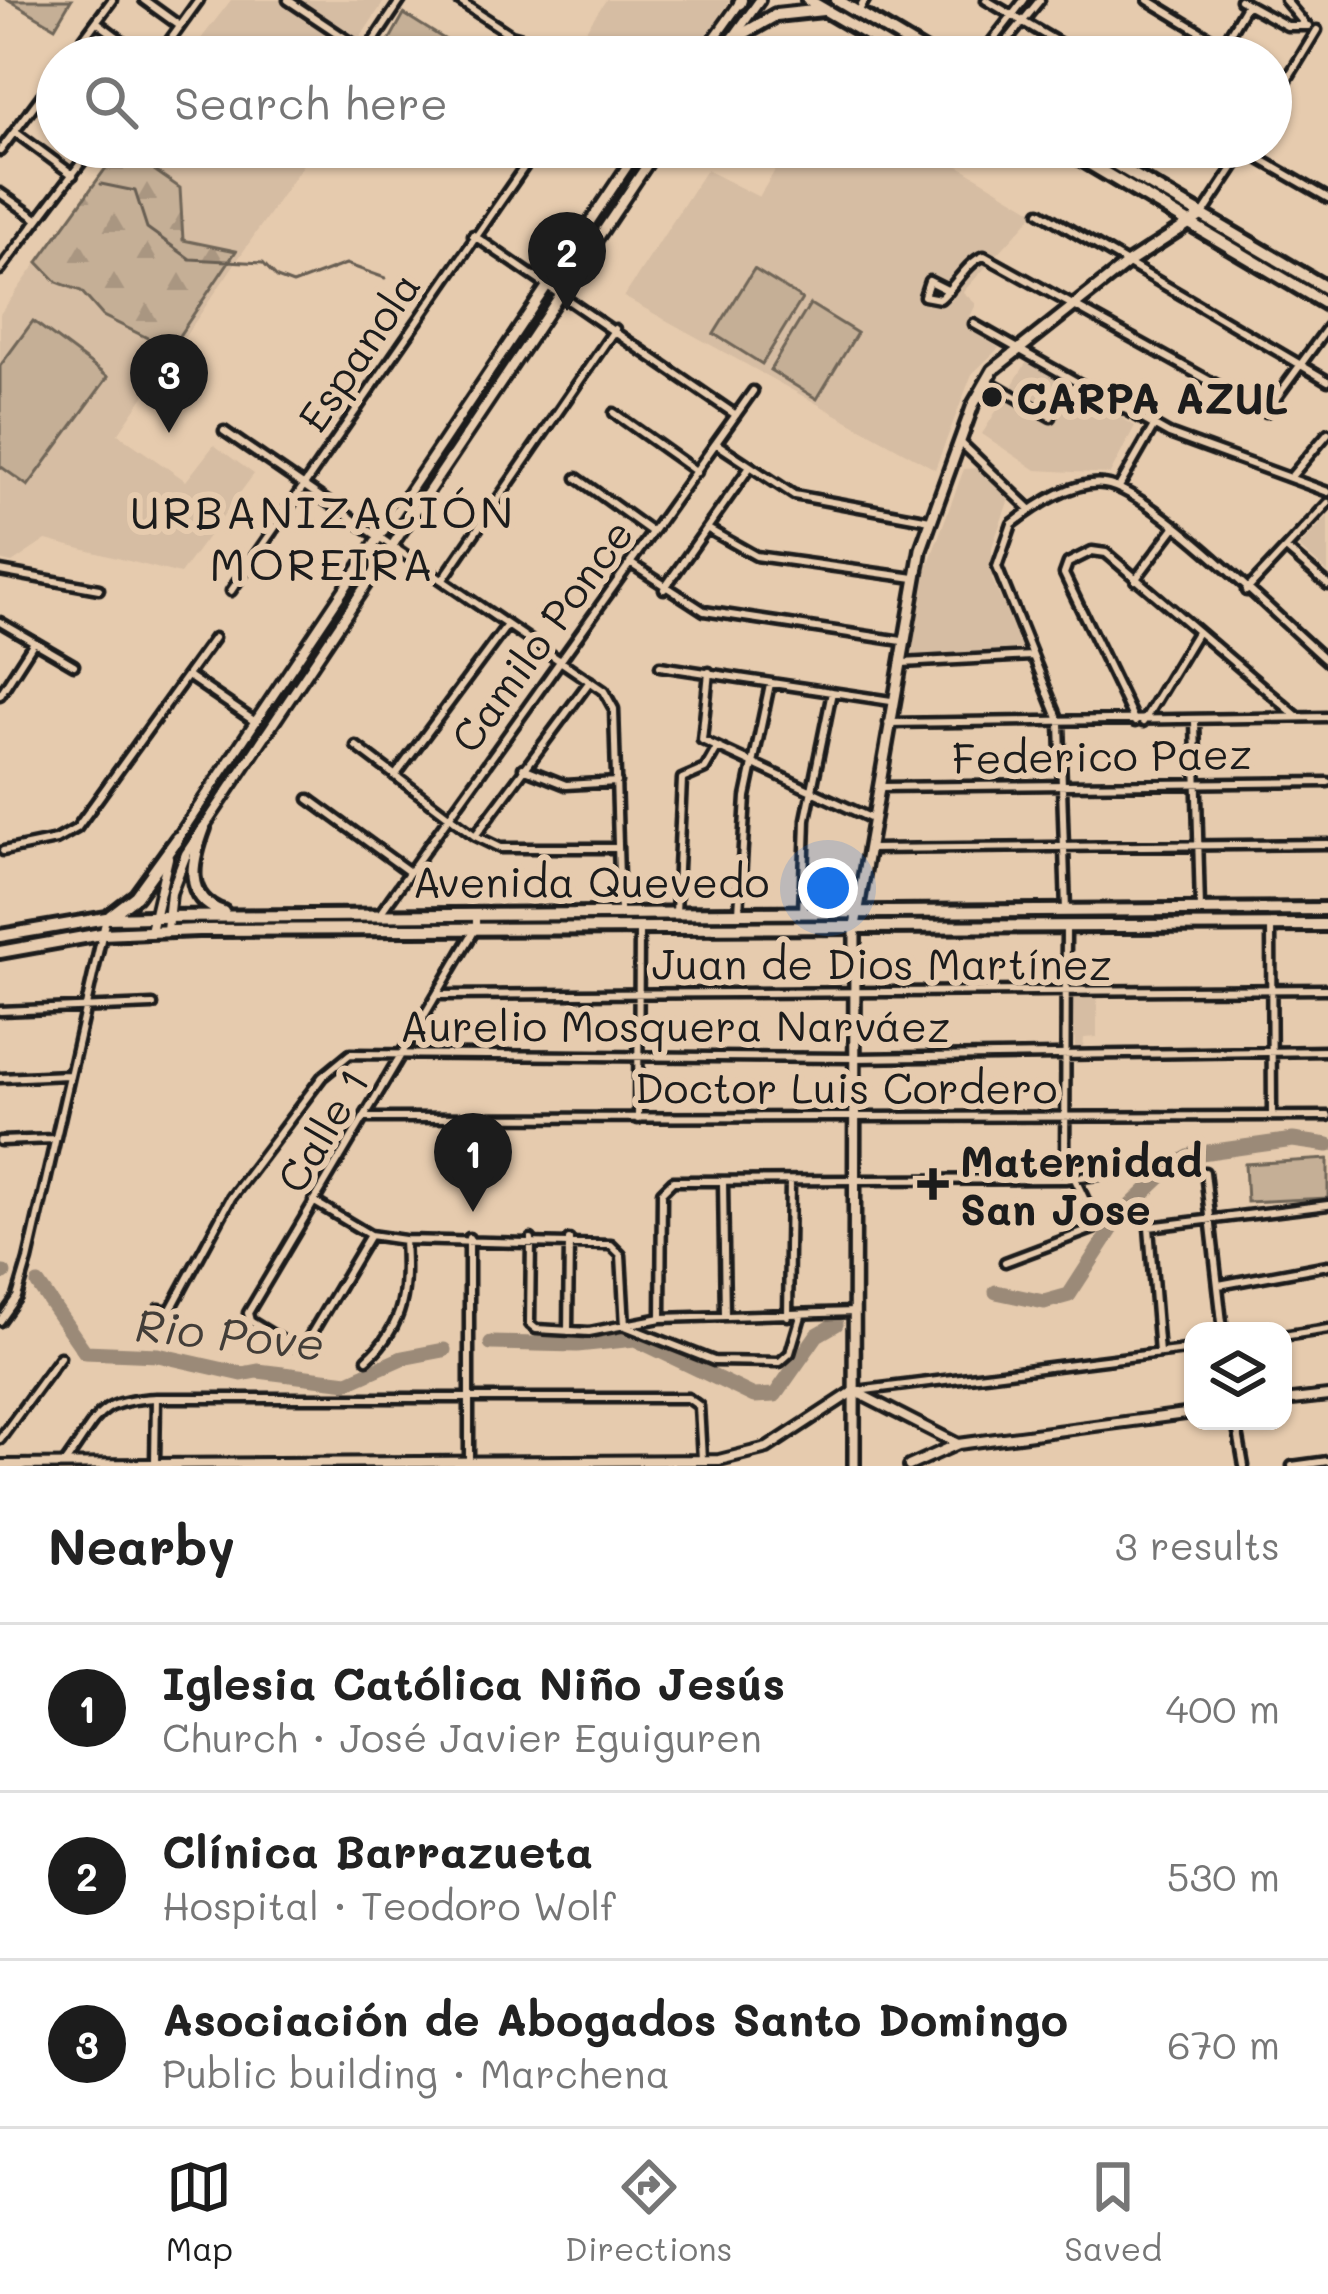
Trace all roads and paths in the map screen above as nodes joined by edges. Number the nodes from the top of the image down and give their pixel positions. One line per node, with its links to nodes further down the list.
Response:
1 (112, 0): 21 (street)
2 (144, 0): 23 (street)
3 (199, 0): 23 (street)
4 (289, 0): 30 (street)
5 (401, 0): 31 (street)
6 (458, 0): 32 (street)
7 (760, 0): 34 (street)
8 (808, 0): 18 (main road)
9 (837, 0): 19 (main road)
10 (865, 0): 19 (street)
11 (986, 0): 20 (street)
12 (1024, 0): 20 (street)
13 (1040, 0): 22 (street)
14 (1148, 0): 41 (street)
15 (1285, 0): 24 (street)
16 (741, 1): 33 (street)
17 (1244, 2): 24 (street); 42 (street)
18 (826, 10): 35 (main road); 36 (main road)
19 (858, 13): 37 (main road)
20 (1011, 16): 22 (street); 38 (street)
21 (97, 22): 27 (street); 28 (street)
22 (1023, 22): 39 (street); 40 (street)
23 (180, 26): 29 (street)
24 (1308, 26): 25 (street)
25 (1317, 30): 26 (street); 43 (street)
26 (1328, 34)
27 (87, 36)
28 (116, 36)
29 (173, 36)
30 (339, 36)
31 (377, 36)
32 (515, 36)
33 (716, 36)
34 (735, 36)
35 (739, 36)
36 (870, 36)
37 (898, 36)
38 (996, 36)
39 (1011, 36)
40 (1047, 36)
41 (1208, 36)
42 (1227, 36)
43 (1292, 71)
44 (36, 103): 45 (street)
45 (15, 132): 46 (street); 47 (street)
46 (36, 148)
47 (0, 152)
48 (64, 168): 57 (street)
49 (78, 168): 57 (street)
50 (522, 168): 64 (street, Espanola)
51 (626, 168): 69 (street)
52 (644, 168): 72 (street)
53 (1096, 168): 63 (main road)
54 (1122, 168): 61 (main road)
55 (1231, 168): 61 (street)
56 (1278, 168): 59 (street)
57 (73, 175): 62 (street)
58 (0, 193): 62 (street)
59 (1328, 198)
60 (1040, 212): 67 (street)
61 (1202, 215): 63 (main road); 70 (main road)
62 (37, 219): 66 (street)
63 (1189, 222): 67 (main road); 73 (main road)
64 (472, 235): 69 (street); 95 (street, Espanola)
65 (0, 251): 66 (street)
66 (9, 257): 68 (street)
67 (1129, 263): 74 (main road); 79 (street)
68 (0, 270)
69 (548, 284): 72 (street); 104 (street)
70 (1328, 289)
71 (950, 291): 74 (street)
72 (558, 292): 77 (street); 105 (street)
73 (1328, 304)
74 (1072, 306): 78 (main road); 79 (street)
75 (974, 324): 78 (street)
76 (1328, 327): 79 (street)
77 (615, 329): 84 (street); 110 (street)
78 (1018, 347): 80 (main road); 86 (street)
79 (1300, 365): 81 (street)
80 (986, 380): 85 (street); 89 (main road)
81 (1328, 381)
82 (753, 391): 84 (street, Camilo Ponce)
83 (614, 413): 92 (street)
84 (736, 415): 90 (street, Camilo Ponce)
85 (1051, 417)
86 (1154, 426): 94 (street); 96 (street)
87 (224, 431): 95 (street)
88 (1328, 434): 94 (street)
89 (959, 441): 99 (street); 100 (main road)
90 (717, 444): 91 (street); 92 (street, Camilo Ponce)
91 (750, 467): 100 (street); 102 (street)
92 (697, 472): 103 (street, Camilo Ponce)
93 (577, 478): 103 (street)
94 (1290, 478): 97 (street)
95 (304, 484): 104 (street); 115 (street, Espanola)
96 (1119, 487): 99 (street); 101 (street)
97 (1328, 492)
98 (1328, 503): 106 (street)
99 (1031, 509): 123 (street)
100 (931, 520): 109 (main road)
101 (1175, 527): 111 (street); 116 (street)
102 (708, 529): 109 (street); 114 (street)
103 (652, 533): 107 (street, Camilo Ponce)
104 (378, 534): 105 (street); 139 (street)
105 (392, 542): 110 (street); 157 (street)
106 (1286, 549): 112 (street); 116 (street)
107 (630, 563): 114 (street); 124 (street, Camilo Ponce)
108 (0, 571): 113 (street)
109 (914, 578): 121 (main road)
110 (443, 579): 118 (street)
111 (1135, 580): 119 (street); 140 (street)
112 (1328, 585)
113 (99, 589)
114 (664, 590): 121 (street)
115 (231, 591)
116 (1246, 591): 125 (street)
117 (0, 622): 122 (street)
118 (507, 625): 124 (street); 147 (street)
119 (1196, 634): 137 (street); 140 (street)
120 (214, 638): 130 (street)
121 (902, 641): 126 (main road)
122 (34, 642): 127 (street); 134 (street)
123 (1033, 656): 126 (street); 142 (street)
124 (560, 659): 131 (street); 155 (street, Camilo Ponce)
125 (1328, 662)
126 (898, 663): 135 (main road)
127 (74, 665)
128 (660, 666): 129 (street)
129 (710, 672): 132 (street); 144 (street)
130 (187, 676): 139 (street); 165 (street)
131 (590, 681): 146 (street); 148 (street)
132 (770, 684): 133 (street); 145 (street)
133 (832, 692): 135 (street); 153 (street)
134 (0, 694)
135 (891, 701): 141 (main road)
136 (1328, 717): 137 (street)
137 (1298, 718): 138 (street)
138 (1195, 721): 140 (street); 150 (street)
139 (254, 722): 159 (street)
140 (1139, 722): 142 (street)
141 (887, 723): 142 (street); 152 (main road)
142 (1060, 723): 151 (street)
143 (356, 746): 147 (street)
144 (717, 748): 145 (street); 173 (street)
145 (752, 765): 153 (street); 171 (street)
146 (523, 768): 148 (street); 158 (street)
147 (394, 777): 155 (street)
148 (617, 782): 162 (street)
149 (1328, 782): 150 (street, Federico Paez)
150 (1196, 783): 151 (street, Federico Paez); 160 (street)
151 (1064, 786): 152 (street, Federico Paez); 163 (street)
152 (876, 788): 156 (main road)
153 (812, 793): 156 (street); 174 (street)
154 (309, 799): 166 (street)
155 (447, 816): 158 (street); 166 (street, Camilo Ponce)
156 (870, 818): 164 (main road)
157 (204, 828): 176 (main road); 180 (street)
158 (475, 836): 162 (street)
159 (178, 838): 178 (street); 179 (main road)
160 (1198, 844): 161 (street); 163 (street); 167 (street)
161 (1328, 844)
162 (616, 848): 170 (street)
163 (1064, 848): 164 (street); 169 (street)
164 (865, 849): 172 (main road)
165 (3, 851)
166 (408, 871): 177 (street, Camilo Ponce)
167 (1200, 909): 168 (main road, Avenida Quevedo); 169 (main road, Avenida Quevedo)
168 (1328, 909)
169 (1066, 910): 172 (main road, Avenida Quevedo); 181 (street)
170 (620, 912): 173 (main road, Avenida Quevedo); 175 (main road, Avenida Quevedo)
171 (739, 912): 173 (main road, Avenida Quevedo); 174 (main road, Avenida Quevedo)
172 (856, 912): 174 (main road, Avenida Quevedo); 184 (main road)
173 (676, 913)
174 (803, 913)
175 (476, 914): 177 (main road, Avenida Quevedo); 185 (street)
176 (238, 916): 177 (main road, Avenida Quevedo); 180 (main road, Avenida Quevedo)
177 (379, 916)
178 (152, 917): 179 (main road, Avenida Quevedo); 180 (main road, Avenida Quevedo); 187 (street)
179 (106, 918): 188 (street); 189 (main road, Avenida Quevedo)
180 (167, 924): 185 (main road, Avenida Quevedo); 187 (main road, Avenida Quevedo)
181 (1066, 925): 182 (main road, Avenida Quevedo); 184 (main road, Avenida Quevedo); 193 (street)
182 (1271, 925): 183 (main road, Avenida Quevedo); 191 (street)
183 (1328, 925)
184 (855, 926): 186 (main road, Avenida Quevedo); 195 (main road)
185 (476, 928): 186 (main road, Avenida Quevedo); 196 (street, Calle 1)
186 (639, 928): 194 (street)
187 (151, 932): 188 (main road, Avenida Quevedo)
188 (101, 934): 190 (main road, Avenida Quevedo); 199 (street)
189 (0, 937)
190 (0, 952)
191 (1271, 989): 192 (street, Juan de Dios Martínez); 193 (street, Juan de Dios Martínez); 201 (street)
192 (1328, 989)
193 (1065, 992): 195 (street, Juan de Dios Martínez); 202 (street)
194 (639, 994): 195 (street, Juan de Dios Martínez); 196 (street, Juan de Dios Martínez); 203 (street)
195 (853, 994): 205 (main road)
196 (436, 995): 204 (street, Calle 1)
197 (154, 1005): 199 (street)
198 (0, 1011): 199 (street)
199 (83, 1012): 206 (street)
200 (1328, 1051): 201 (street, Aurelio Mosquera Narváez)
201 (1273, 1052): 202 (street, Aurelio Mosquera Narváez); 209 (street)
202 (1066, 1054): 205 (street, Aurelio Mosquera Narváez); 208 (street)
203 (640, 1056): 204 (street, Aurelio Mosquera Narváez); 205 (street, Aurelio Mosquera Narváez); 213 (street)
204 (400, 1057): 211 (street, Calle 1); 234 (street, Aurelio Mosquera Narváez)
205 (854, 1058): 212 (main road)
206 (68, 1075): 207 (street); 214 (street)
207 (0, 1078)
208 (1064, 1116): 209 (street, Doctor Luis Cordero); 212 (street, Doctor Luis Cordero); 219 (street)
209 (1272, 1116): 210 (street, Doctor Luis Cordero)
210 (1328, 1116)
211 (365, 1118): 213 (street, Doctor Luis Cordero); 223 (street, Calle 1)
212 (854, 1118): 213 (street, Doctor Luis Cordero); 222 (main road)
213 (638, 1119)
214 (55, 1139): 215 (street); 240 (street)
215 (0, 1141)
216 (1130, 1171): 218 (street)
217 (1205, 1172): 225 (street)
218 (1074, 1177): 219 (street); 231 (street)
219 (1064, 1179): 222 (street)
220 (790, 1181): 221 (street); 222 (street); 238 (street)
221 (723, 1182): 236 (street); 239 (street)
222 (853, 1182): 235 (main road)
223 (313, 1202): 226 (street); 226 (street, Calle 1)
224 (1328, 1205): 225 (street)
225 (1211, 1221): 233 (street); 247 (street)
226 (370, 1234): 229 (street)
227 (470, 1238): 228 (street); 229 (street); 253 (street)
228 (531, 1239): 230 (street); 244 (street)
229 (404, 1240): 249 (street)
230 (569, 1240): 242 (street); 244 (street)
231 (1005, 1262)
232 (1328, 1265): 233 (street)
233 (1219, 1285): 241 (street)
234 (160, 1309)
235 (854, 1314): 237 (street); 250 (main road)
236 (725, 1315): 238 (street); 239 (street)
237 (802, 1316): 238 (street); 242 (street)
238 (788, 1317)
239 (661, 1318): 242 (street)
240 (0, 1321)
241 (1222, 1322)
242 (625, 1327): 244 (street)
243 (1328, 1329): 245 (street)
244 (568, 1331)
245 (1292, 1335)
246 (1184, 1349): 247 (street)
247 (1160, 1353): 250 (street)
248 (60, 1357): 257 (street)
249 (368, 1359)
250 (854, 1391): 258 (street); 260 (street); 268 (main road)
251 (1328, 1396): 254 (street)
252 (156, 1398): 253 (street); 262 (street); 264 (street)
253 (468, 1399): 259 (street); 266 (street)
254 (1292, 1400)
255 (1184, 1414): 258 (street)
256 (1238, 1430): 270 (street)
257 (0, 1439)
258 (958, 1444): 269 (street)
259 (702, 1459): 260 (street); 266 (street)
260 (719, 1460): 267 (street)
261 (1328, 1461): 271 (street)
262 (155, 1463): 265 (street); 266 (street)
263 (0, 1465): 264 (street)
264 (64, 1465): 265 (street)
265 (141, 1465)
266 (469, 1465)
267 (730, 1466)
268 (854, 1466)
269 (909, 1466)
270 (1244, 1466)
271 (1292, 1466)

